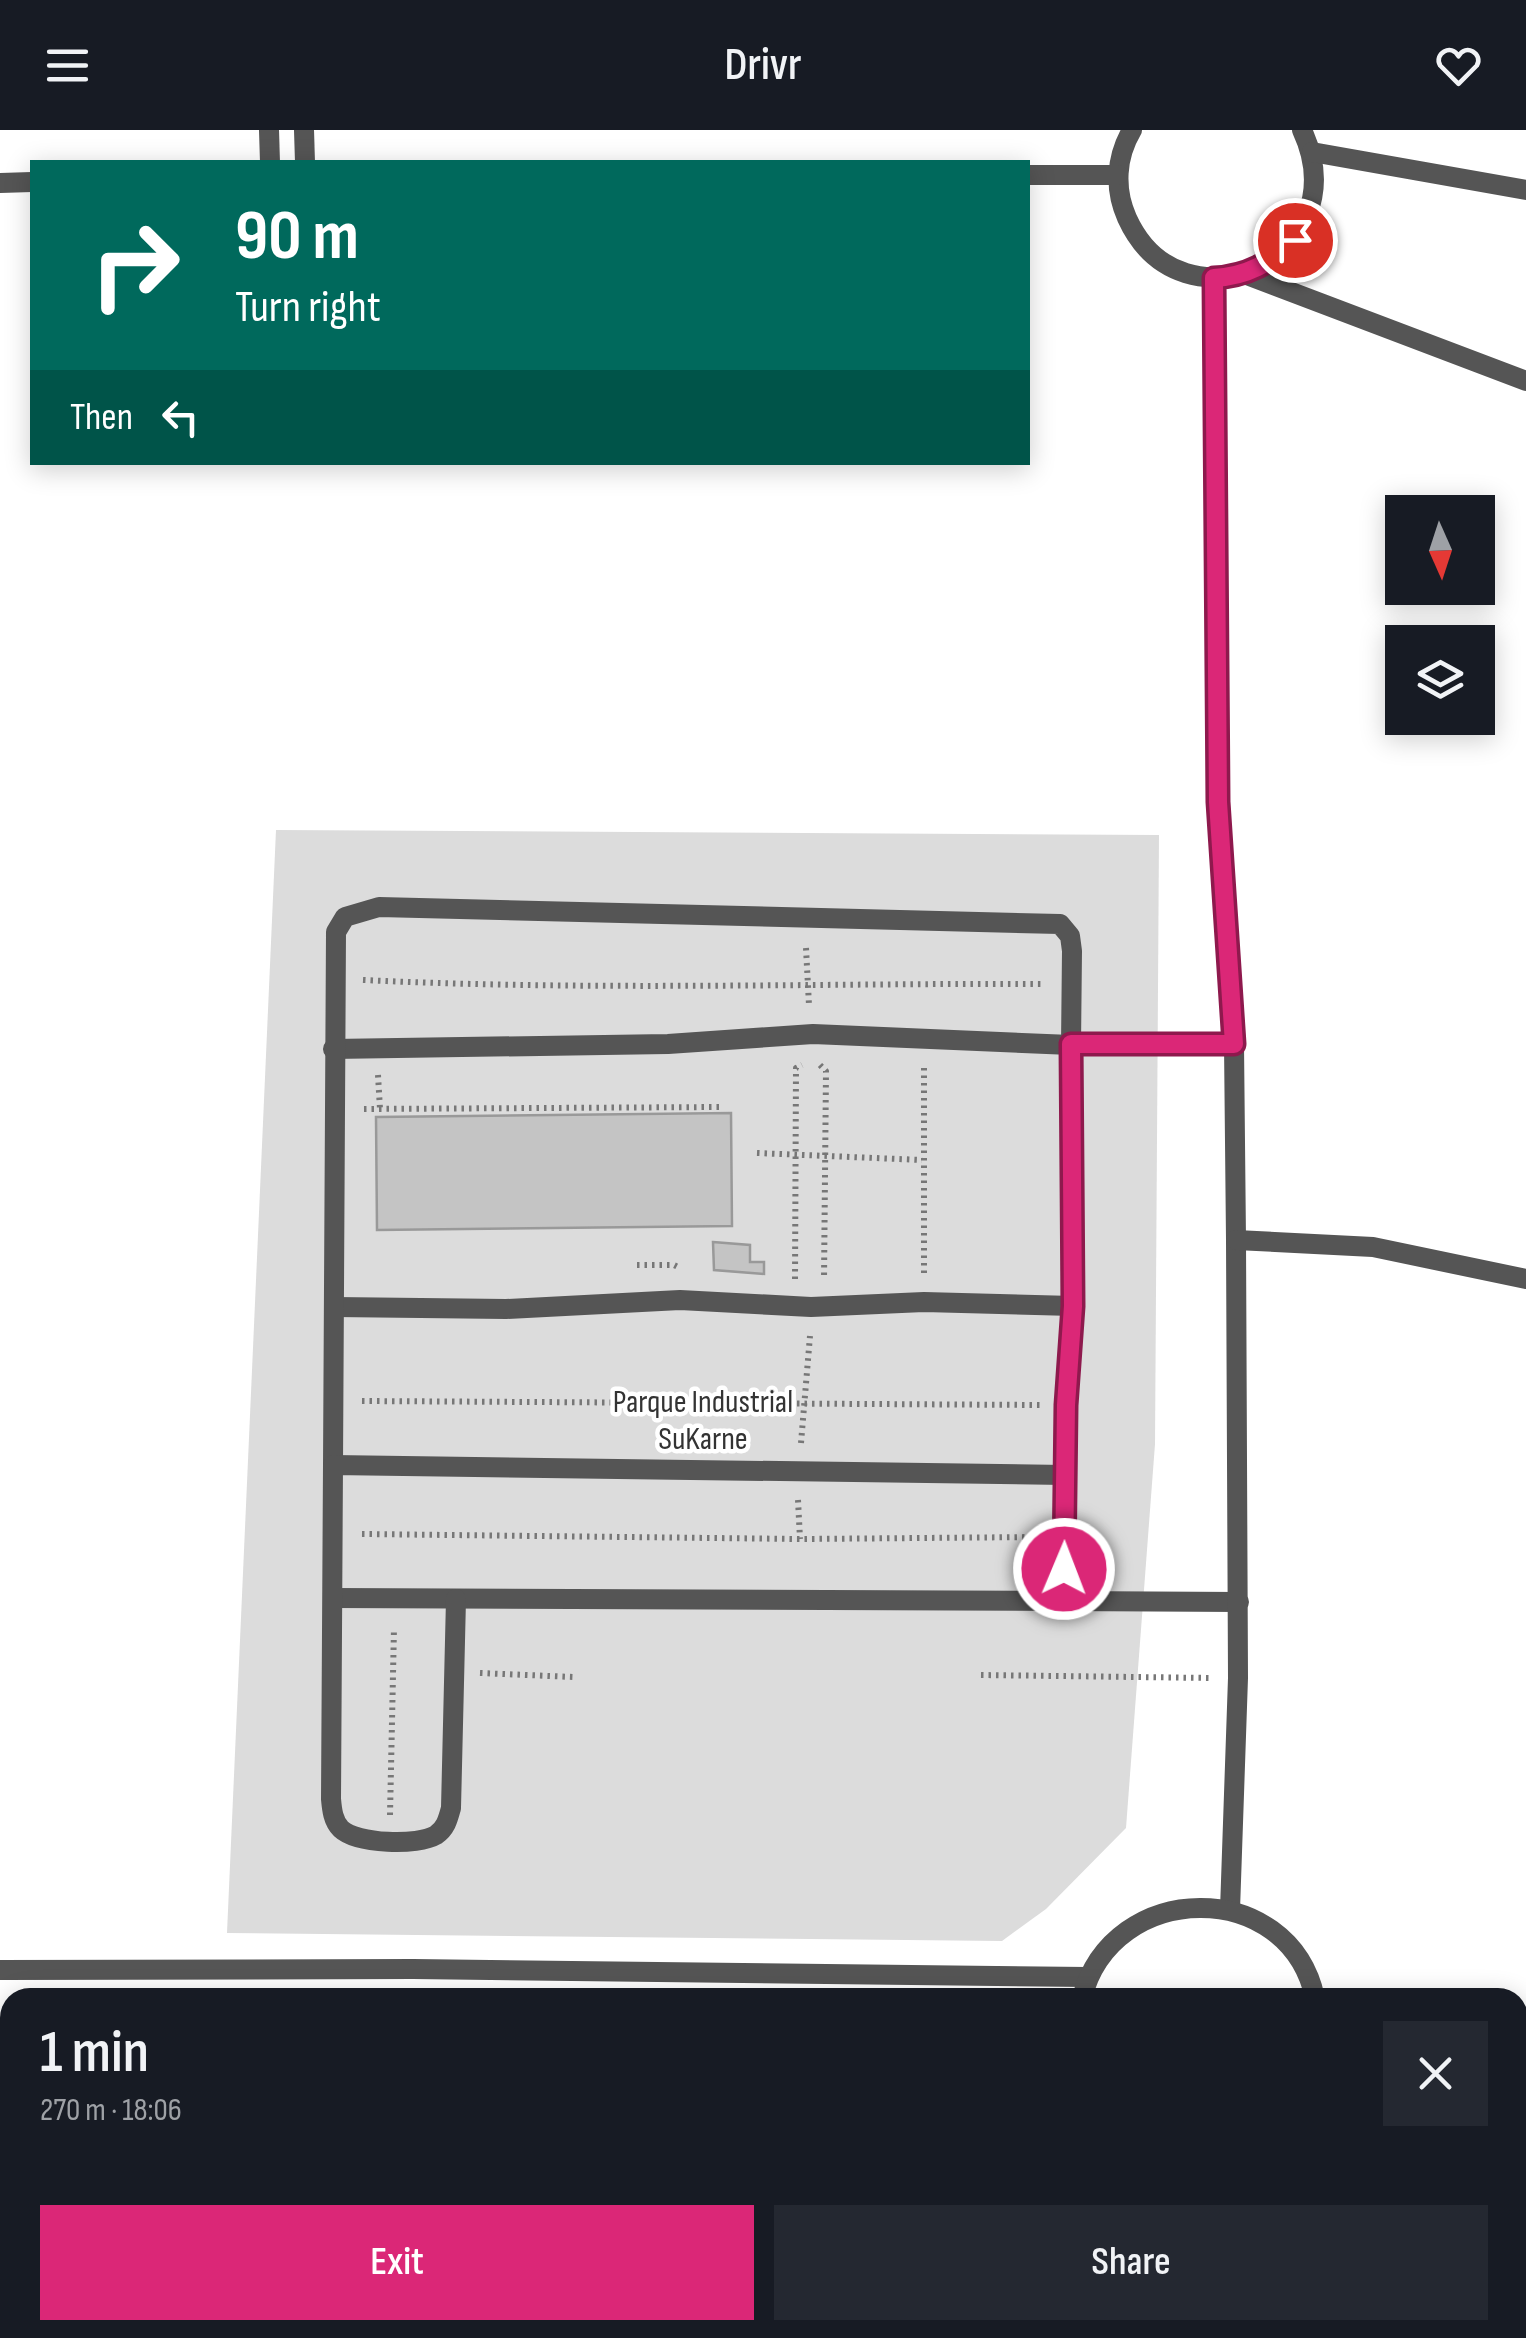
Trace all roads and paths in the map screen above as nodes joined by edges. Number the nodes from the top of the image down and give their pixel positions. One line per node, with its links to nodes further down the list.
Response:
1 (269, 130): 6 (street)
2 (304, 130): 7 (street)
3 (1132, 130): 9 (street)
4 (1302, 130): 5 (street)
5 (1312, 152): 12 (street); 13 (street)
6 (270, 160)
7 (305, 160)
8 (1030, 174): 9 (street)
9 (1118, 175): 14 (street)
10 (0, 182): 11 (street)
11 (30, 182)
12 (1526, 190)
13 (1244, 274): 14 (street); 15 (street)
14 (1214, 278): 23 (street)
15 (1526, 381)
16 (806, 918): 17 (street); 18 (path); 19 (street)
17 (334, 978): 18 (path); 24 (street)
18 (806, 983): 19 (path); 20 (path)
19 (1072, 984): 22 (street)
20 (813, 1034): 21 (street); 24 (street)
21 (924, 1037): 22 (street); 30 (path)
22 (1071, 1044): 23 (street); 36 (street)
23 (1234, 1044): 31 (street)
24 (333, 1049): 26 (street)
25 (720, 1107): 26 (path)
26 (333, 1108): 37 (street)
27 (757, 1153): 28 (path)
28 (796, 1153): 29 (path); 29 (path); 29 (path)
29 (824, 1154): 30 (path)
30 (922, 1160): 35 (path)
31 (1236, 1240): 34 (street); 52 (street)
32 (637, 1264): 33 (path)
33 (684, 1277)
34 (1526, 1278)
35 (924, 1302): 36 (street); 38 (street)
36 (1073, 1306): 40 (street)
37 (335, 1307): 38 (street); 39 (street)
38 (811, 1307): 41 (path)
39 (334, 1401): 41 (path); 42 (street)
40 (1066, 1405): 41 (path); 44 (street)
41 (806, 1406): 43 (path)
42 (333, 1464): 43 (street); 45 (street)
43 (797, 1472): 44 (street); 47 (path)
44 (1065, 1475): 46 (street)
45 (333, 1534): 47 (path); 48 (street)
46 (1065, 1537): 47 (path); 51 (street)
47 (800, 1539)
48 (334, 1598): 49 (street); 57 (street)
49 (394, 1598): 50 (street); 57 (path)
50 (456, 1599): 51 (street); 53 (street)
51 (1064, 1601): 52 (street)
52 (1238, 1602): 56 (street)
53 (454, 1672): 55 (path); 57 (street)
54 (982, 1675): 56 (path)
55 (573, 1677)
56 (1238, 1678): 58 (street)
57 (390, 1842)
58 (1230, 1910): 60 (street); 61 (street)
59 (0, 1970): 60 (street)
60 (1084, 1987)
61 (1310, 1988)

